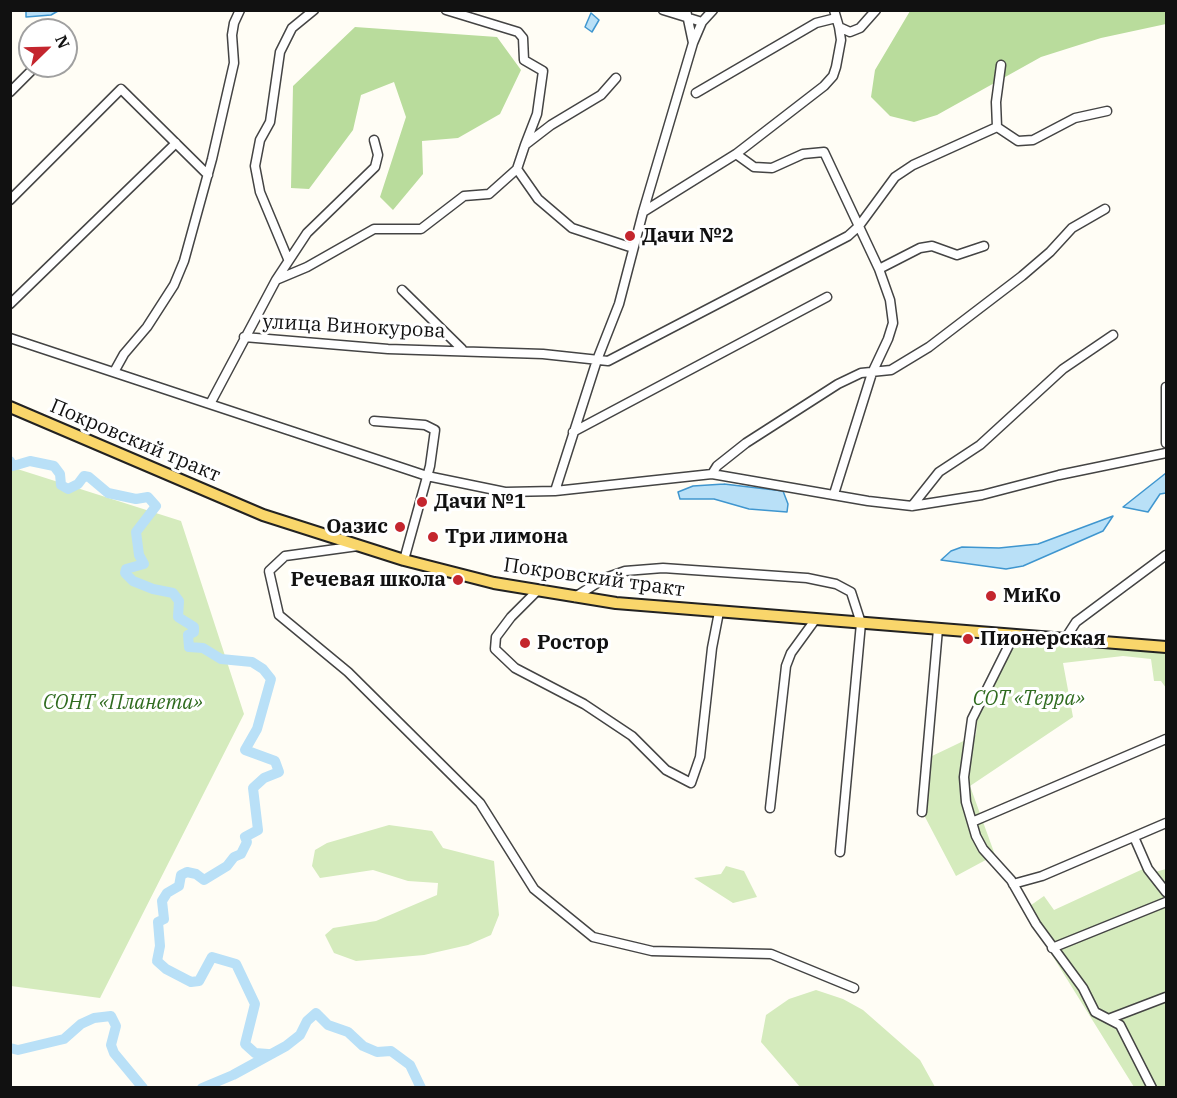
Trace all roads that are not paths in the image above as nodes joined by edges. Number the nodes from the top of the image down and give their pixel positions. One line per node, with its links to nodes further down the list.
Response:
1 (240, 10): 23 (street)
2 (314, 10): 30 (street)
3 (446, 10): 20 (street)
4 (663, 10): 7 (street)
5 (713, 10): 9 (street)
6 (876, 10): 8 (street)
7 (686, 14): 9 (street); 10 (street)
8 (837, 18): 15 (street); 21 (street)
9 (702, 22): 10 (street)
10 (693, 44): 26 (street)
11 (1001, 64): 17 (street)
12 (24, 78): 14 (street)
13 (616, 78): 20 (street)
14 (10, 92)
15 (696, 93)
16 (1107, 111): 17 (street)
17 (997, 127): 27 (street)
18 (374, 140): 30 (street)
19 (176, 143): 23 (street); 24 (street); 35 (street)
20 (525, 145): 22 (street)
21 (736, 154): 26 (street); 27 (street)
22 (517, 169): 29 (street); 32 (street)
23 (208, 175): 41 (street)
24 (10, 200)
25 (1105, 209): 42 (street)
26 (643, 212): 29 (street)
27 (859, 226): 31 (street); 40 (street, улица Винокурова)
28 (984, 246): 31 (street)
29 (633, 249): 40 (street)
30 (288, 259): 32 (street)
31 (879, 270): 42 (street)
32 (276, 280): 37 (street)
33 (402, 290): 39 (street)
34 (827, 297): 47 (street)
35 (10, 304)
36 (1113, 335): 54 (street)
37 (244, 337): 39 (street, улица Винокурова); 44 (street)
38 (10, 338): 41 (street)
39 (462, 349): 40 (street, улица Винокурова)
40 (597, 360): 47 (street)
41 (114, 372): 44 (street)
42 (872, 373): 50 (street); 53 (street)
43 (1167, 387): 48 (street)
44 (210, 404): 51 (street)
45 (10, 407): 55 (main road, Покровский тракт)
46 (374, 422): 51 (street)
47 (573, 432): 52 (street)
48 (1167, 443)
49 (1167, 453): 54 (street)
50 (712, 474): 52 (street); 53 (street)
51 (427, 476): 52 (street); 57 (street)
52 (555, 491)
53 (834, 494): 54 (street)
54 (912, 506)
55 (358, 546): 57 (main road, Покровский тракт); 78 (street)
56 (1167, 555): 65 (street)
57 (404, 561): 58 (main road, Покровский тракт)
58 (537, 591): 59 (main road, Покровский тракт); 60 (street)
59 (575, 597): 60 (main road, Покровский тракт); 62 (street)
60 (719, 612): 61 (main road, Покровский тракт)
61 (815, 620): 62 (main road, Покровский тракт); 68 (street)
62 (861, 623): 63 (main road, Покровский тракт); 73 (street)
63 (938, 629): 64 (main road, Покровский тракт); 69 (street)
64 (1014, 635): 65 (main road, Покровский тракт); 70 (street)
65 (1065, 639): 66 (main road, Покровский тракт)
66 (1167, 647)
67 (1167, 739): 70 (street)
68 (770, 808)
69 (922, 812)
70 (972, 822): 74 (street)
71 (1167, 823): 72 (street)
72 (1134, 837): 74 (street); 75 (street)
73 (840, 852)
74 (1013, 884): 77 (street)
75 (1167, 892)
76 (1167, 902): 77 (street)
77 (1052, 948): 80 (street)
78 (854, 987)
79 (1167, 998): 80 (street)
80 (1111, 1018): 81 (street)
81 (1152, 1088)

